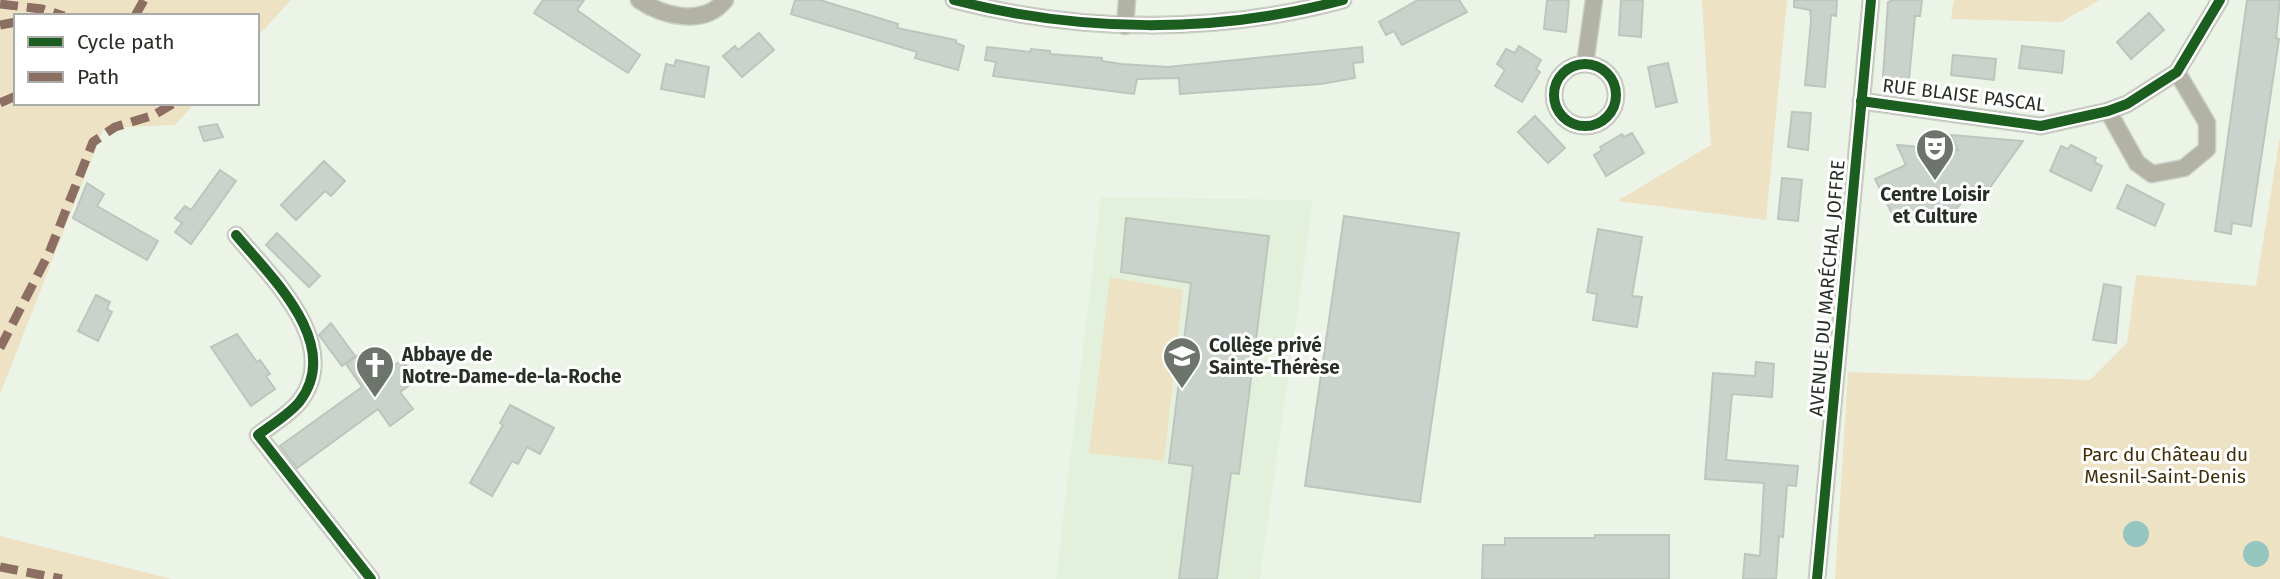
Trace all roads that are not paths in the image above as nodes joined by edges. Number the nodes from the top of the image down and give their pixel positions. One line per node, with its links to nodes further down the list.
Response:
1 (639, 0): 2 (street)
2 (725, 0)
3 (954, 0): 9 (street)
4 (1127, 0): 9 (street)
5 (1343, 0): 9 (street)
6 (1594, 0): 10 (street)
7 (1871, 0): 12 (street, AVENUE DU MARÉCHAL JOFFRE)
8 (2220, 0): 11 (street, RUE BLAISE PASCAL)
9 (1125, 26)
10 (1585, 64)
11 (2177, 72): 13 (street, RUE BLAISE PASCAL); 13 (street)
12 (1861, 101): 13 (street, RUE BLAISE PASCAL); 16 (street, AVENUE DU MARÉCHAL JOFFRE)
13 (2108, 111)
14 (236, 235): 15 (street)
15 (371, 579)
16 (1817, 579)

